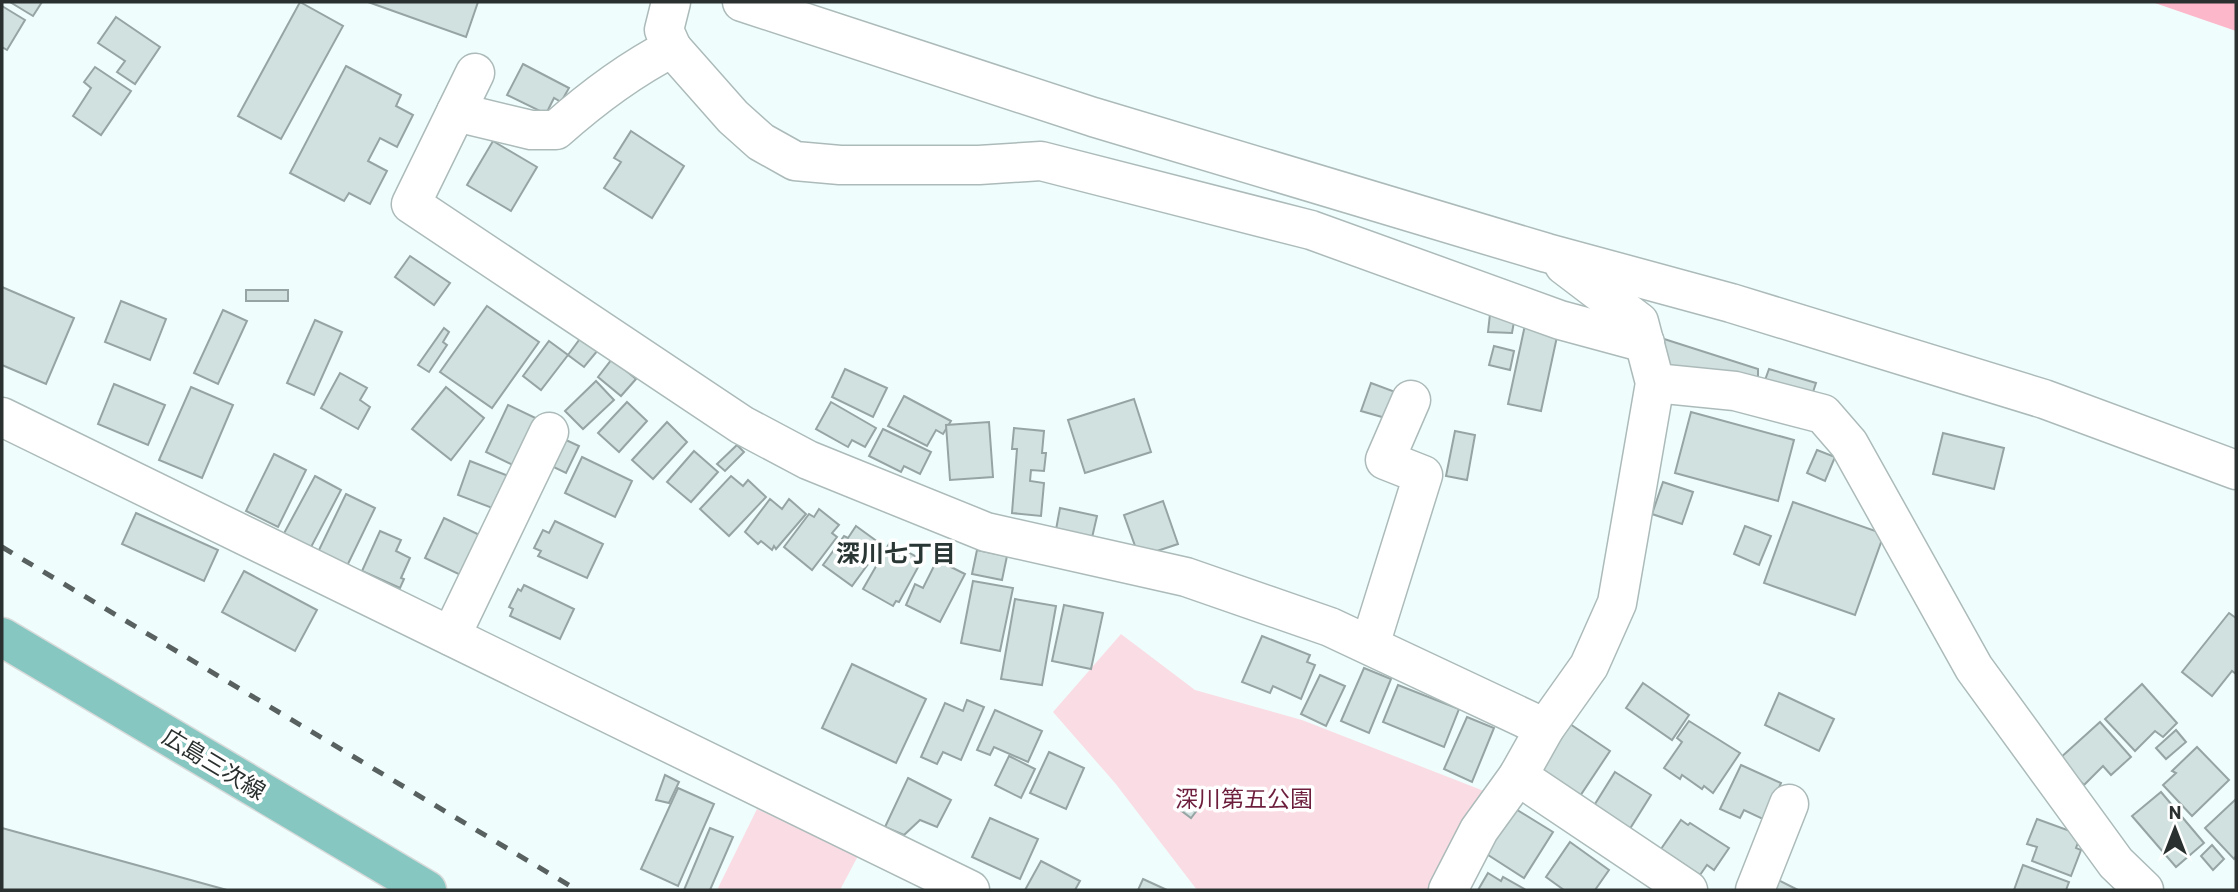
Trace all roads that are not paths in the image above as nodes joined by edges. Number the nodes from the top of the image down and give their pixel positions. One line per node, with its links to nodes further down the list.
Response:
1 (671, 2): 3 (street)
2 (742, 2): 6 (street)
3 (672, 48): 5 (street); 7 (street)
4 (475, 73): 5 (street)
5 (456, 111): 15 (street)
6 (1547, 253): 7 (street); 12 (street)
7 (1645, 343): 8 (street)
8 (1656, 383): 16 (street); 19 (street)
9 (1411, 400): 15 (street)
10 (2, 417): 13 (street)
11 (550, 432): 13 (street)
12 (2236, 470)
13 (451, 636): 21 (street)
14 (2, 637): 20 (main road, 広島三次線)
15 (1370, 645): 16 (street)
16 (1545, 728): 17 (street)
17 (1518, 776): 22 (street); 23 (street)
18 (1789, 804): 24 (street)
19 (2111, 877): 25 (street)
20 (415, 887)
21 (970, 890)
22 (1448, 890)
23 (1688, 890)
24 (1755, 890)
25 (2144, 890)

